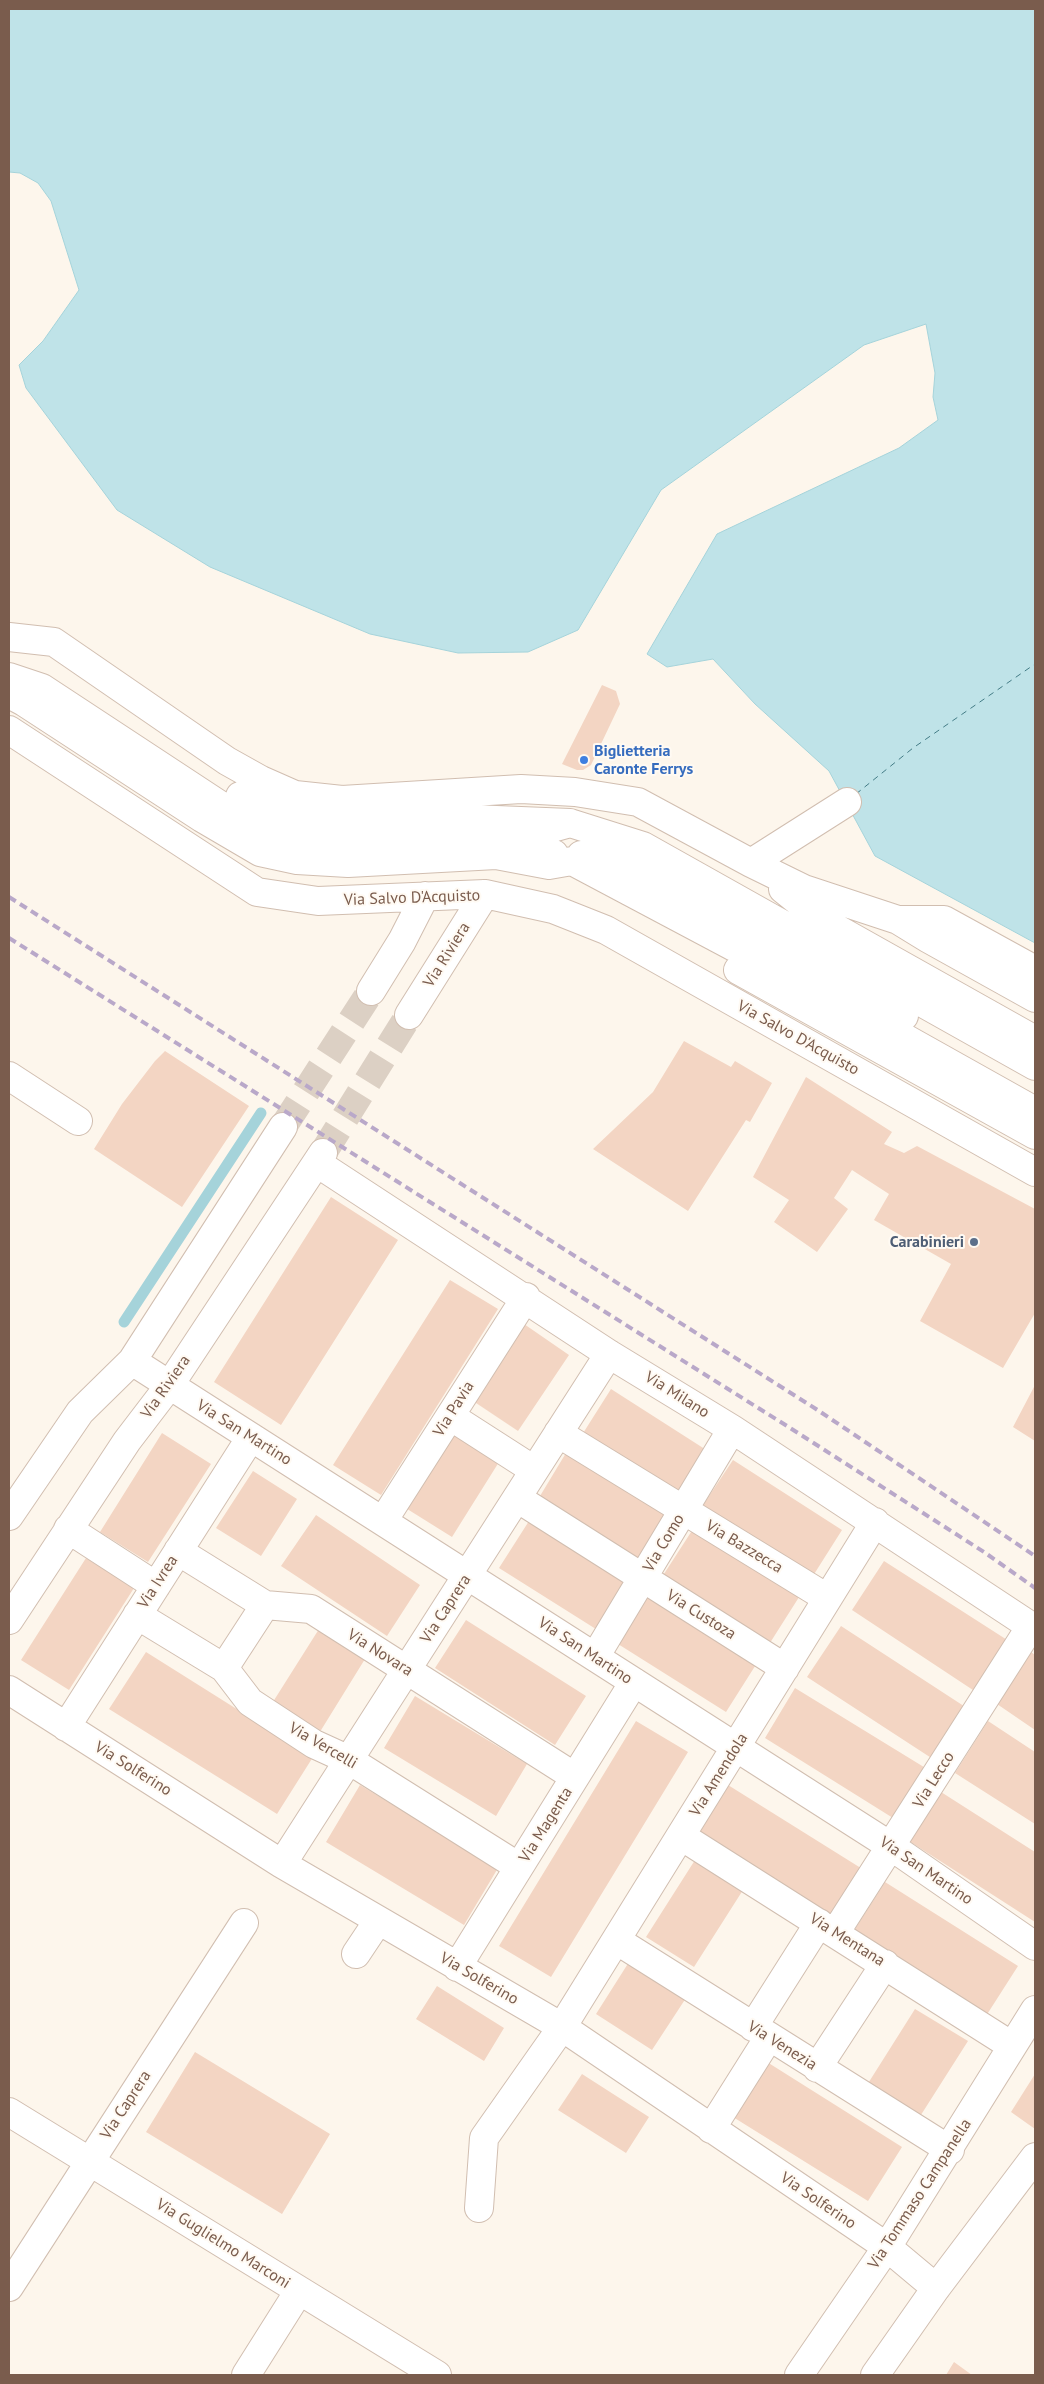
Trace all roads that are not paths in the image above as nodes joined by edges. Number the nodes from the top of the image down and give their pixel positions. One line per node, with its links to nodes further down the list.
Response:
1 (9, 637): 10 (street)
2 (9, 663): 7 (street)
3 (9, 677): 8 (street)
4 (9, 694): 9 (street)
5 (9, 730): 13 (street, Via Salvo D'Acquisto)
6 (847, 802): 10 (street)
7 (570, 823): 8 (street); 21 (street)
8 (517, 839): 9 (street); 23 (street)
9 (560, 863): 24 (street); 27 (street)
10 (751, 863): 11 (street); 20 (street)
11 (804, 889): 14 (street); 19 (street)
12 (485, 894): 13 (street, Via Salvo D'Acquisto); 18 (street, Via Riviera); 29 (street, Via Salvo D'Acquisto)
13 (424, 896): 16 (street)
14 (898, 920): 15 (street); 17 (street)
15 (1035, 970)
16 (371, 991)
17 (1035, 998)
18 (409, 1015)
19 (1035, 1019)
20 (1035, 1040)
21 (1035, 1066)
22 (9, 1076): 25 (street)
23 (1035, 1089)
24 (1035, 1111)
25 (78, 1121)
26 (283, 1127): 32 (street)
27 (1035, 1136)
28 (320, 1158): 30 (street, Via Milano); 33 (street, Via Riviera)
29 (1035, 1172)
30 (526, 1297): 31 (street, Via Milano); 34 (street, Via Pavia)
31 (609, 1354): 35 (street, Via Milano); 36 (street, Via Caprera)
32 (132, 1361): 33 (street, Via San Martino); 41 (street)
33 (169, 1386): 37 (street, Via San Martino); 44 (street, Via Riviera)
34 (450, 1416): 38 (street); 42 (street, Via Pavia)
35 (732, 1429): 40 (street, Via Como); 43 (street, Via Milano)
36 (558, 1433): 38 (street, Via Caprera); 40 (street, Via Bazzecca)
37 (251, 1437): 42 (street, Via San Martino); 45 (street, Via Ivrea)
38 (534, 1470): 39 (street, Via Caprera)
39 (517, 1498): 46 (street, Via Caprera); 47 (street, Via Custoza)
40 (684, 1510): 47 (street, Via Como); 49 (street, Via Bazzecca)
41 (9, 1516)
42 (383, 1521): 46 (street, Via San Martino)
43 (875, 1522): 49 (street, Via Amendola); 53 (street, Via Milano)
44 (68, 1529): 48 (street); 52 (street, Via Riviera)
45 (178, 1551): 48 (street, Via Ivrea); 50 (street, Via Novara)
46 (467, 1575): 54 (street, Via San Martino); 57 (street, Via Caprera)
47 (643, 1578): 54 (street, Via Como); 56 (street, Via Custoza)
48 (156, 1586): 51 (street, Via Ivrea)
49 (828, 1598): 56 (street, Via Amendola)
50 (265, 1605): 55 (street); 57 (street, Via Novara)
51 (137, 1615): 55 (street, Via Vercelli); 60 (street, Via Ivrea)
52 (9, 1620)
53 (1033, 1627): 65 (street, Via Lecco)
54 (595, 1657): 58 (street, Via San Martino)
55 (224, 1668): 62 (street, Via Vercelli)
56 (785, 1668): 61 (street, Via Amendola)
57 (406, 1670): 62 (street, Via Caprera); 63 (street, Via Novara)
58 (634, 1682): 61 (street, Via San Martino); 63 (street, Via Magenta)
59 (9, 1690): 60 (street, Via Solferino)
60 (66, 1727): 66 (street, Via Solferino)
61 (736, 1748): 64 (street, Via Amendola); 65 (street, Via San Martino)
62 (349, 1760): 66 (street, Via Caprera); 67 (street, Via Vercelli)
63 (575, 1777): 67 (street, Via Magenta)
64 (681, 1836): 70 (street, Via Mentana); 71 (street, Via Amendola)
65 (892, 1847): 70 (street, Via Lecco); 72 (street, Via San Martino)
66 (282, 1864): 68 (street, Via Solferino)
67 (519, 1867): 75 (street, Via Magenta)
68 (378, 1921): 73 (street); 75 (street, Via Solferino)
69 (244, 1923): 85 (street, Via Caprera)
70 (827, 1928): 74 (street, Via Mentana); 78 (street, Via Lecco)
71 (616, 1940): 77 (street, Via Amendola); 78 (street, Via Venezia)
72 (1035, 1946)
73 (356, 1954)
74 (884, 1964): 79 (street, Via Mentana); 80 (street)
75 (457, 1967): 77 (street, Via Solferino)
76 (1035, 2010): 79 (street, Via Tommaso Campanella)
77 (562, 2027): 82 (street, Via Solferino); 86 (street, Via Amendola)
78 (761, 2032): 80 (street, Via Venezia); 82 (street, Via Lecco)
79 (1012, 2046): 83 (street, Via Tommaso Campanella)
80 (817, 2068): 83 (street, Via Venezia)
81 (9, 2112): 85 (street, Via Guglielmo Marconi)
82 (711, 2130): 87 (street, Via Solferino)
83 (950, 2150): 87 (street, Via Tommaso Campanella)
84 (1035, 2157): 89 (street)
85 (89, 2162): 88 (street, Via Caprera); 90 (street, Via Guglielmo Marconi)
86 (479, 2208)
87 (887, 2247): 89 (street, Via Solferino); 93 (street, Via Tommaso Campanella)
88 (9, 2287)
89 (936, 2288): 94 (street)
90 (299, 2291): 91 (street); 92 (street, Via Guglielmo Marconi)
91 (246, 2375)
92 (437, 2375)
93 (799, 2375)
94 (875, 2375)

